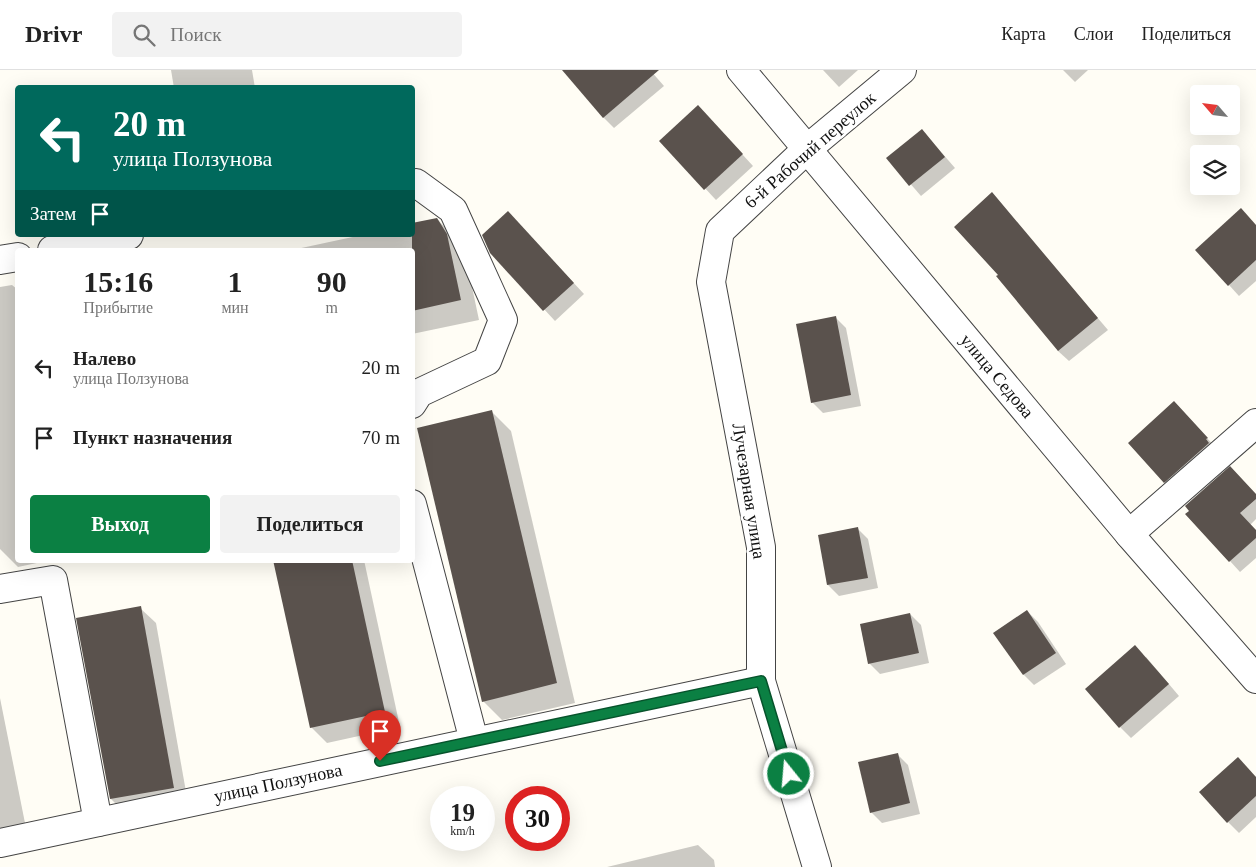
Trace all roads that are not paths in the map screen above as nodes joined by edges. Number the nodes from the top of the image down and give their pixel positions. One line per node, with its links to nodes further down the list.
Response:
1 (740, 70): 3 (street, улица Седова)
2 (902, 70): 3 (street, 6-й Рабочий переулок)
3 (807, 149): 5 (street, 6-й Рабочий переулок); 13 (street, улица Седова)
4 (415, 183): 10 (street)
5 (720, 230): 16 (street, Лучезарная улица)
6 (119, 237): 7 (street)
7 (62, 248)
8 (15, 258): 9 (street)
9 (0, 260)
10 (415, 399)
11 (1256, 423): 13 (street)
12 (415, 515): 17 (street)
13 (1129, 534): 15 (street, улица Седова)
14 (0, 588): 18 (street)
15 (1256, 679)
16 (761, 681): 17 (street, улица Ползунова); 20 (street, Лучезарная улица)
17 (474, 740): 18 (street, улица Ползунова)
18 (98, 822): 19 (street, улица Ползунова)
19 (0, 843)
20 (817, 867)

